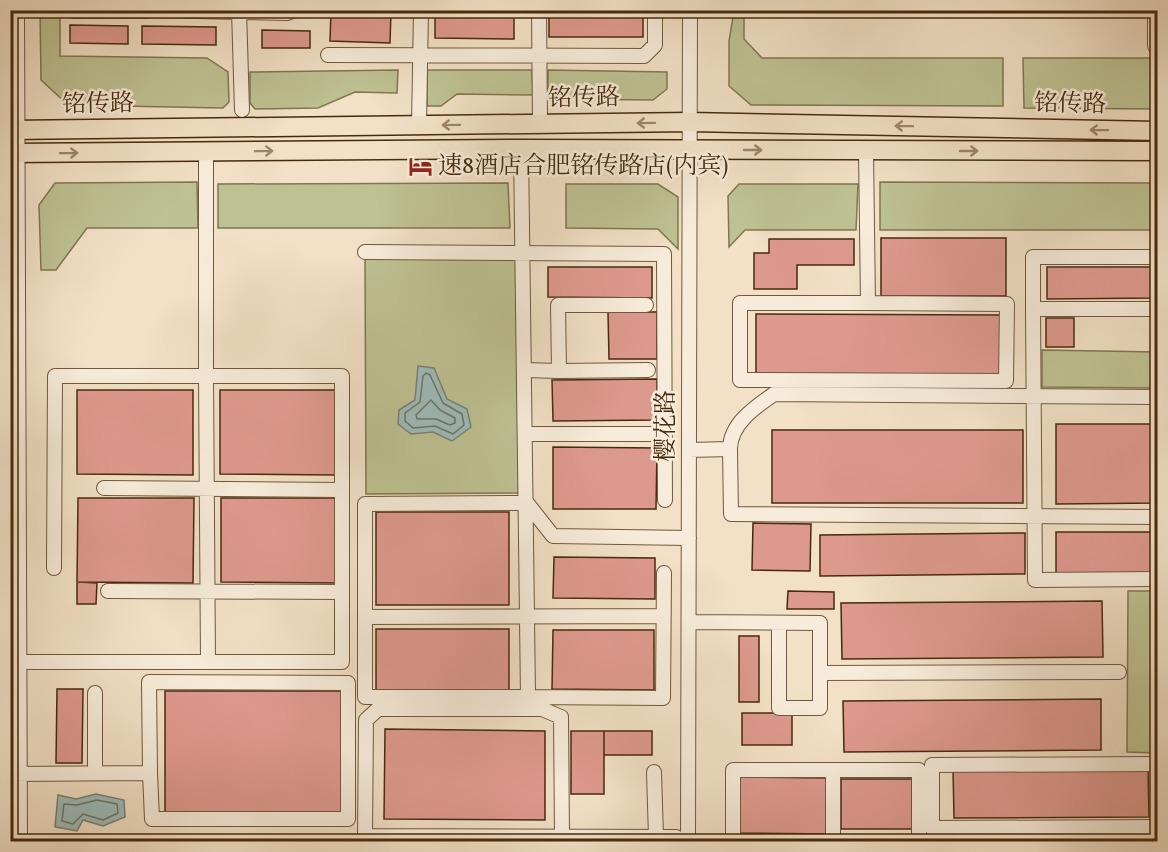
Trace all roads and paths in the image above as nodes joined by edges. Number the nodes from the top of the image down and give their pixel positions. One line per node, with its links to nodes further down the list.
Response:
1 (17, 10): 21 (street)
2 (295, 10): 10 (street)
3 (421, 10): 13 (street)
4 (539, 10): 14 (street)
5 (656, 10): 14 (street)
6 (690, 10): 16 (street, 樱花路)
7 (1155, 10): 11 (street)
8 (74, 11): 9 (street)
9 (148, 11): 10 (street)
10 (239, 12): 15 (street)
11 (1155, 46)
12 (328, 55): 13 (street)
13 (420, 57): 14 (street); 18 (street)
14 (540, 57): 17 (street)
15 (242, 110): 19 (street); 20 (street)
16 (690, 122): 17 (main road, 铭传路, one-way to 17); 22 (main road, 铭传路, one-way to 16); 24 (street, 樱花路)
17 (540, 124): 18 (main road, 铭传路, one-way to 18)
18 (419, 125): 19 (main road, 铭传路)
19 (268, 127): 20 (main road, 铭传路)
20 (226, 128): 21 (main road, 铭传路)
21 (14, 130): 28 (street)
22 (1158, 131)
23 (521, 149): 24 (main road, 铭传路); 27 (main road, 铭传路, one-way to 23); 30 (street)
24 (690, 150): 25 (main road, 铭传路, one-way to 25); 46 (street, 樱花路)
25 (866, 151): 26 (main road, 铭传路, one-way to 26); 32 (street)
26 (1158, 151)
27 (206, 152): 28 (main road, 铭传路, one-way to 27); 39 (street)
28 (14, 153): 42 (street)
29 (366, 252): 30 (street)
30 (523, 252): 36 (street); 44 (street)
31 (1158, 257): 34 (street)
32 (868, 303): 32 (street)
33 (646, 305): 38 (street)
34 (1033, 309): 35 (street); 40 (street)
35 (1158, 309)
36 (525, 370): 38 (street); 43 (street)
37 (648, 370): 38 (street)
38 (559, 371)
39 (206, 376): 48 (street); 49 (street); 55 (street)
40 (1033, 396): 41 (street); 45 (street); 52 (street)
41 (1158, 397)
42 (14, 413): 66 (street)
43 (526, 434): 44 (street); 51 (street)
44 (664, 434): 50 (street)
45 (730, 449): 46 (street); 52 (street)
46 (689, 450): 54 (street, 樱花路)
47 (104, 488): 48 (street)
48 (207, 489): 49 (street); 58 (street)
49 (342, 490): 60 (street)
50 (665, 500)
51 (527, 503): 54 (street); 61 (street); 63 (street)
52 (1034, 516): 53 (street); 57 (street)
53 (1158, 517)
54 (689, 538): 64 (street, 樱花路)
55 (54, 568)
56 (664, 573): 62 (street)
57 (1158, 579)
58 (207, 590): 59 (street); 60 (street); 67 (street)
59 (108, 591)
60 (342, 592): 67 (street)
61 (528, 616): 62 (street); 63 (street); 72 (street)
62 (663, 616): 72 (street)
63 (365, 617): 72 (street)
64 (689, 622): 65 (street); 88 (street, 樱花路)
65 (779, 623): 69 (street); 69 (street)
66 (19, 662): 67 (street); 70 (street)
67 (208, 662)
68 (1119, 672): 69 (street)
69 (820, 673)
70 (15, 692): 78 (street)
71 (95, 693): 76 (street)
72 (528, 697)
73 (1158, 764): 80 (street)
74 (833, 770): 89 (street); 90 (street); 91 (street)
75 (654, 772): 82 (street)
76 (95, 773): 77 (street); 78 (street)
77 (150, 773): 77 (street)
78 (15, 774): 84 (street)
79 (1158, 826): 80 (street)
80 (932, 835)
81 (562, 836): 81 (street); 82 (street)
82 (656, 837): 87 (street)
83 (102, 841): 85 (street); 86 (street)
84 (20, 842)
85 (49, 842)
86 (341, 842)
87 (681, 842)
88 (688, 842)
89 (733, 842)
90 (833, 842)
91 (919, 842)

